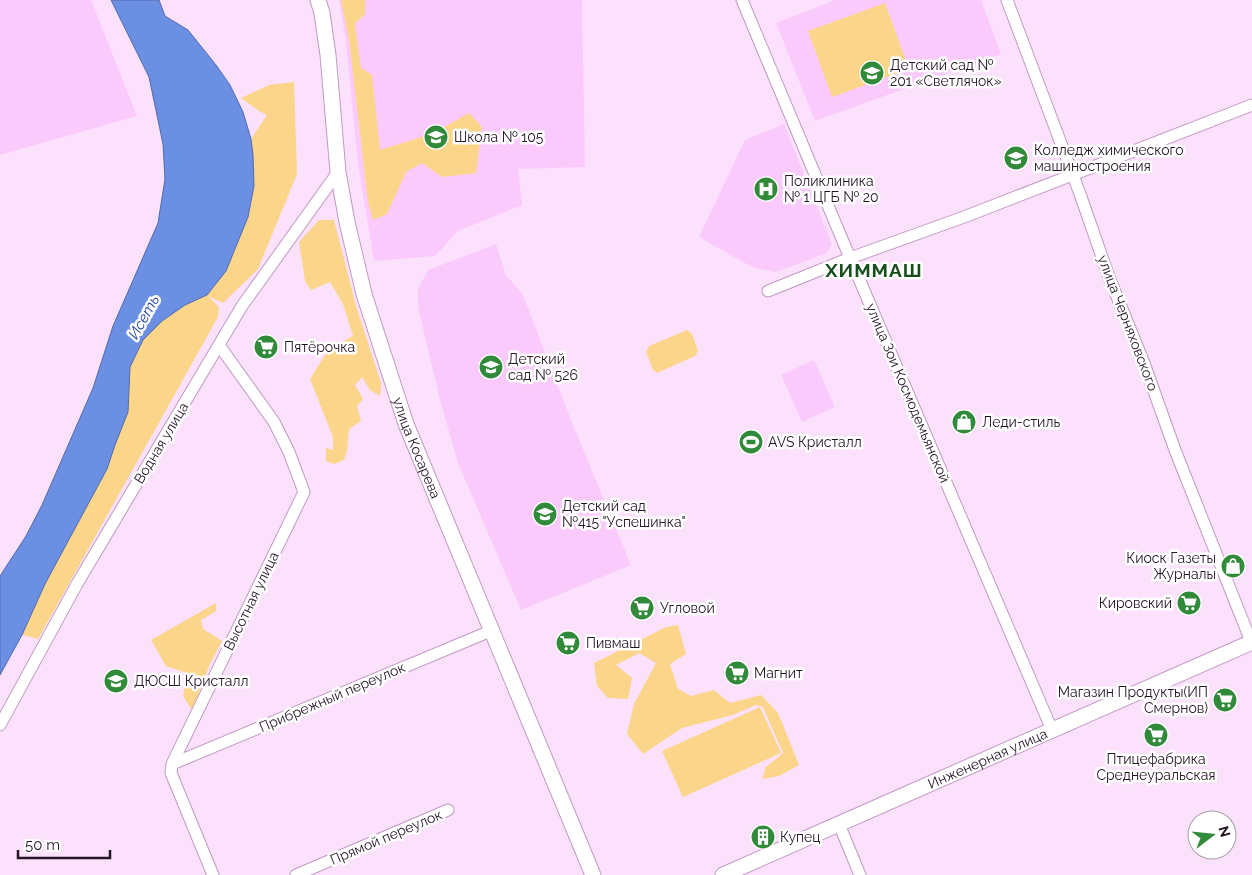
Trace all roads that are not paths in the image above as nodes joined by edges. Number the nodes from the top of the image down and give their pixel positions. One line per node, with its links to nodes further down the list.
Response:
1 (318, 0): 5 (street, улица Косарева)
2 (742, 0): 7 (street, улица Зои Космодемьянской)
3 (1007, 0): 6 (street, улица Черняховского)
4 (1252, 105): 6 (street)
5 (338, 172): 9 (street, Водная улица); 10 (street, улица Косарева)
6 (1073, 175): 7 (street); 11 (street, улица Черняховского)
7 (850, 258): 8 (street); 13 (street, улица Зои Космодемьянской)
8 (768, 291)
9 (219, 345): 12 (street, Водная улица); 14 (street, Высотная улица)
10 (492, 630): 14 (street, Прибрежный переулок); 19 (street, улица Косарева)
11 (1252, 643): 13 (street, Инженерная улица)
12 (0, 725)
13 (1052, 730): 16 (street, Инженерная улица)
14 (172, 764): 17 (street)
15 (448, 810): 18 (street, Прямой переулок)
16 (839, 824): 20 (street, Инженерная улица); 21 (street)
17 (213, 875)
18 (296, 875)
19 (593, 875)
20 (723, 875)
21 (860, 875)

